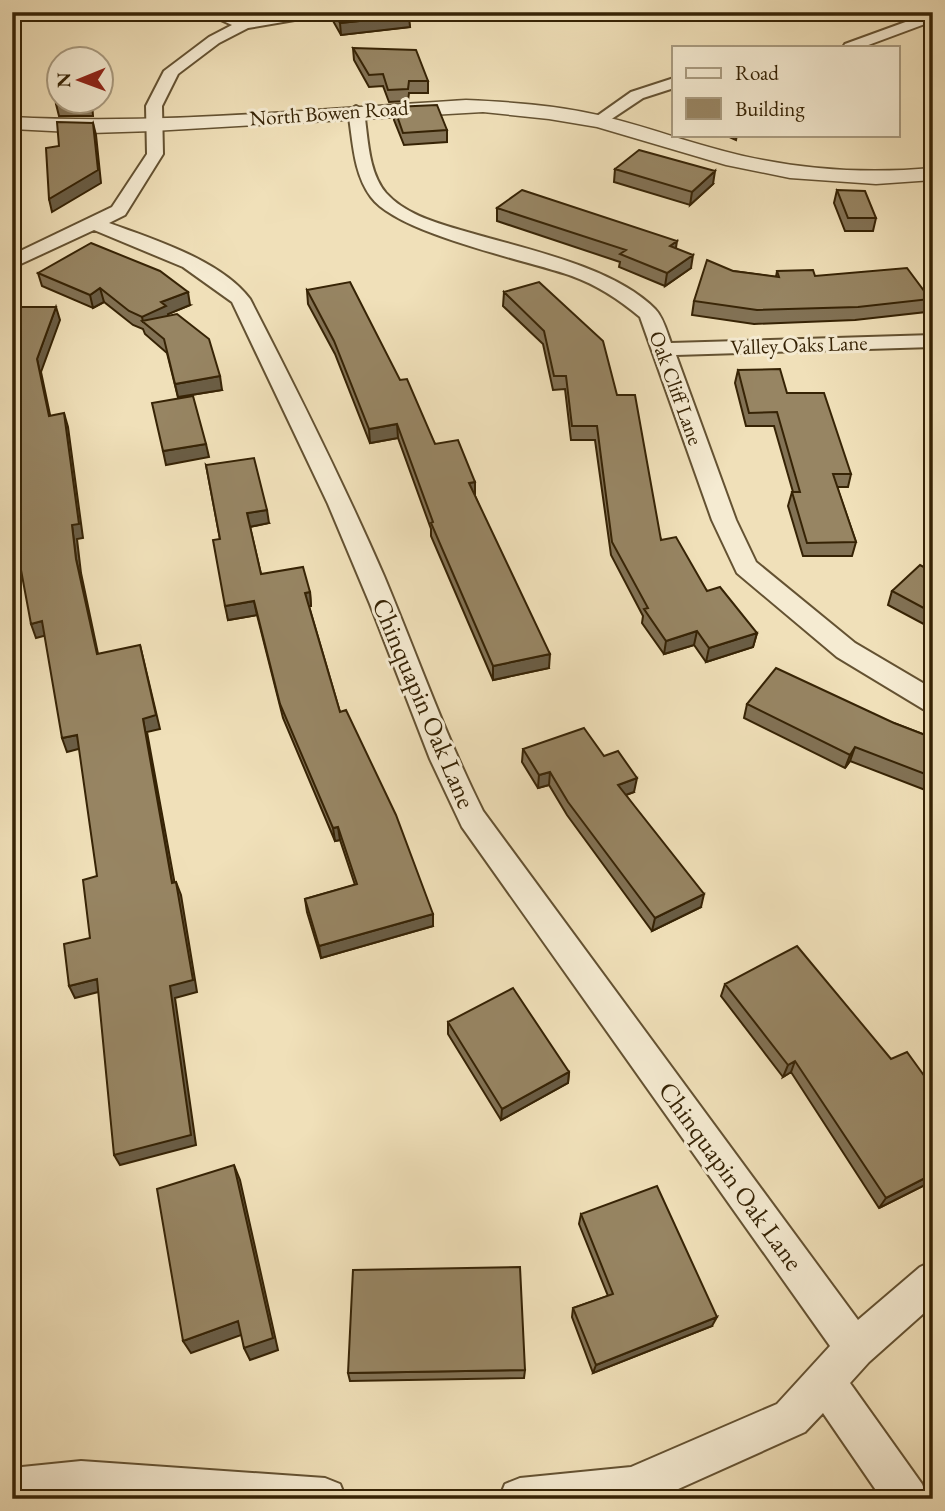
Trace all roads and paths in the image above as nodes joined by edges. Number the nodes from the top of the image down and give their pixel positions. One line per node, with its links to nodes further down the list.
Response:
1 (210, 12): 4 (street)
2 (318, 12): 4 (street)
3 (933, 16): 5 (street)
4 (244, 24): 10 (street)
5 (853, 46)
6 (672, 84): 8 (street)
7 (356, 111): 8 (street, North Bowen Road); 10 (street, North Bowen Road); 16 (street, Oak Cliff Lane)
8 (598, 121): 11 (street, North Bowen Road)
9 (12, 123): 10 (street, North Bowen Road)
10 (153, 125): 12 (street)
11 (933, 174)
12 (92, 223): 13 (street); 19 (street, Chinquapin Oak Lane)
13 (21, 253): 14 (street)
14 (12, 262)
15 (933, 341): 16 (street, Valley Oaks Lane)
16 (664, 349): 17 (street, Oak Cliff Lane)
17 (933, 702)
18 (933, 1280): 19 (street)
19 (855, 1348): 20 (street)
20 (824, 1381): 23 (street); 24 (street)
21 (12, 1489): 22 (street)
22 (325, 1499)
23 (520, 1499)
24 (907, 1499)

